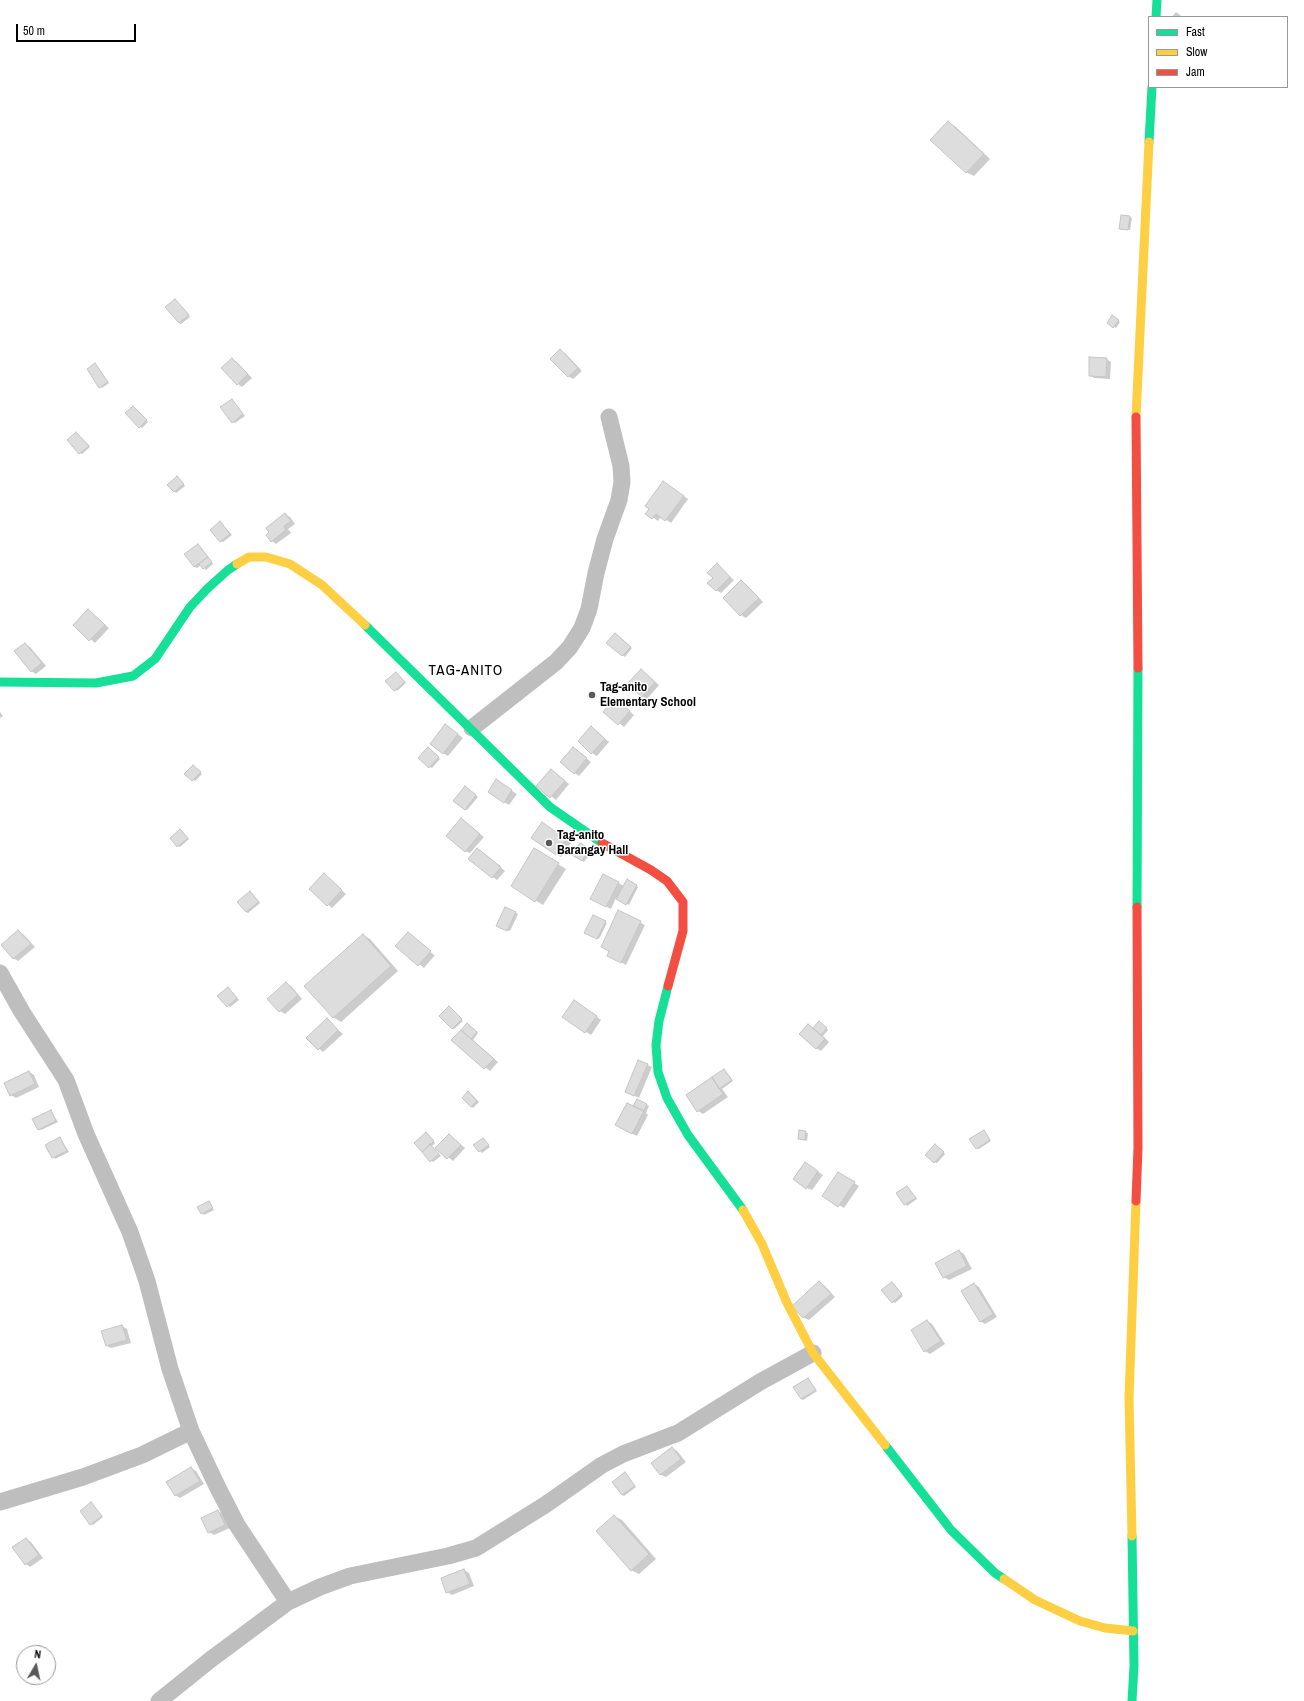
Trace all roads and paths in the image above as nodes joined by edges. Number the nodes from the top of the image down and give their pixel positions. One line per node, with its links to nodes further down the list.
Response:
1 (1156, 0): 2 (street)
2 (1156, 16)
3 (1152, 88): 12 (street)
4 (609, 418): 6 (street)
5 (0, 682): 6 (street)
6 (472, 728): 8 (street)
7 (0, 973): 9 (street)
8 (813, 1353): 11 (street); 12 (street)
9 (191, 1431): 10 (street); 11 (street)
10 (0, 1502)
11 (288, 1602): 13 (street)
12 (1133, 1631): 14 (street)
13 (159, 1701)
14 (1132, 1701)

